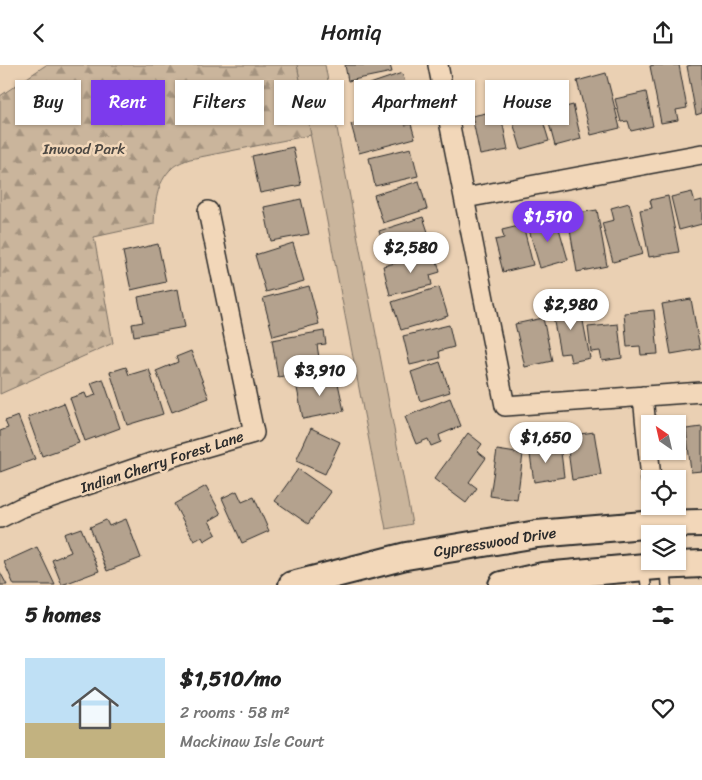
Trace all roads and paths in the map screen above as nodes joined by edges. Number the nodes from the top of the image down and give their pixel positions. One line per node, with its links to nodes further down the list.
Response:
1 (438, 65): 3 (street)
2 (702, 153): 3 (street)
3 (464, 198): 6 (street)
4 (208, 211): 8 (street, Indian Cherry Forest Lane)
5 (702, 392): 6 (street)
6 (643, 396): 7 (street)
7 (650, 470)
8 (0, 517)
9 (655, 521): 10 (main road, Cypresswood Drive); 13 (main road, Cypresswood Drive)
10 (702, 523)
11 (702, 564): 12 (main road)
12 (656, 571): 14 (main road)
13 (292, 585)
14 (502, 585)

